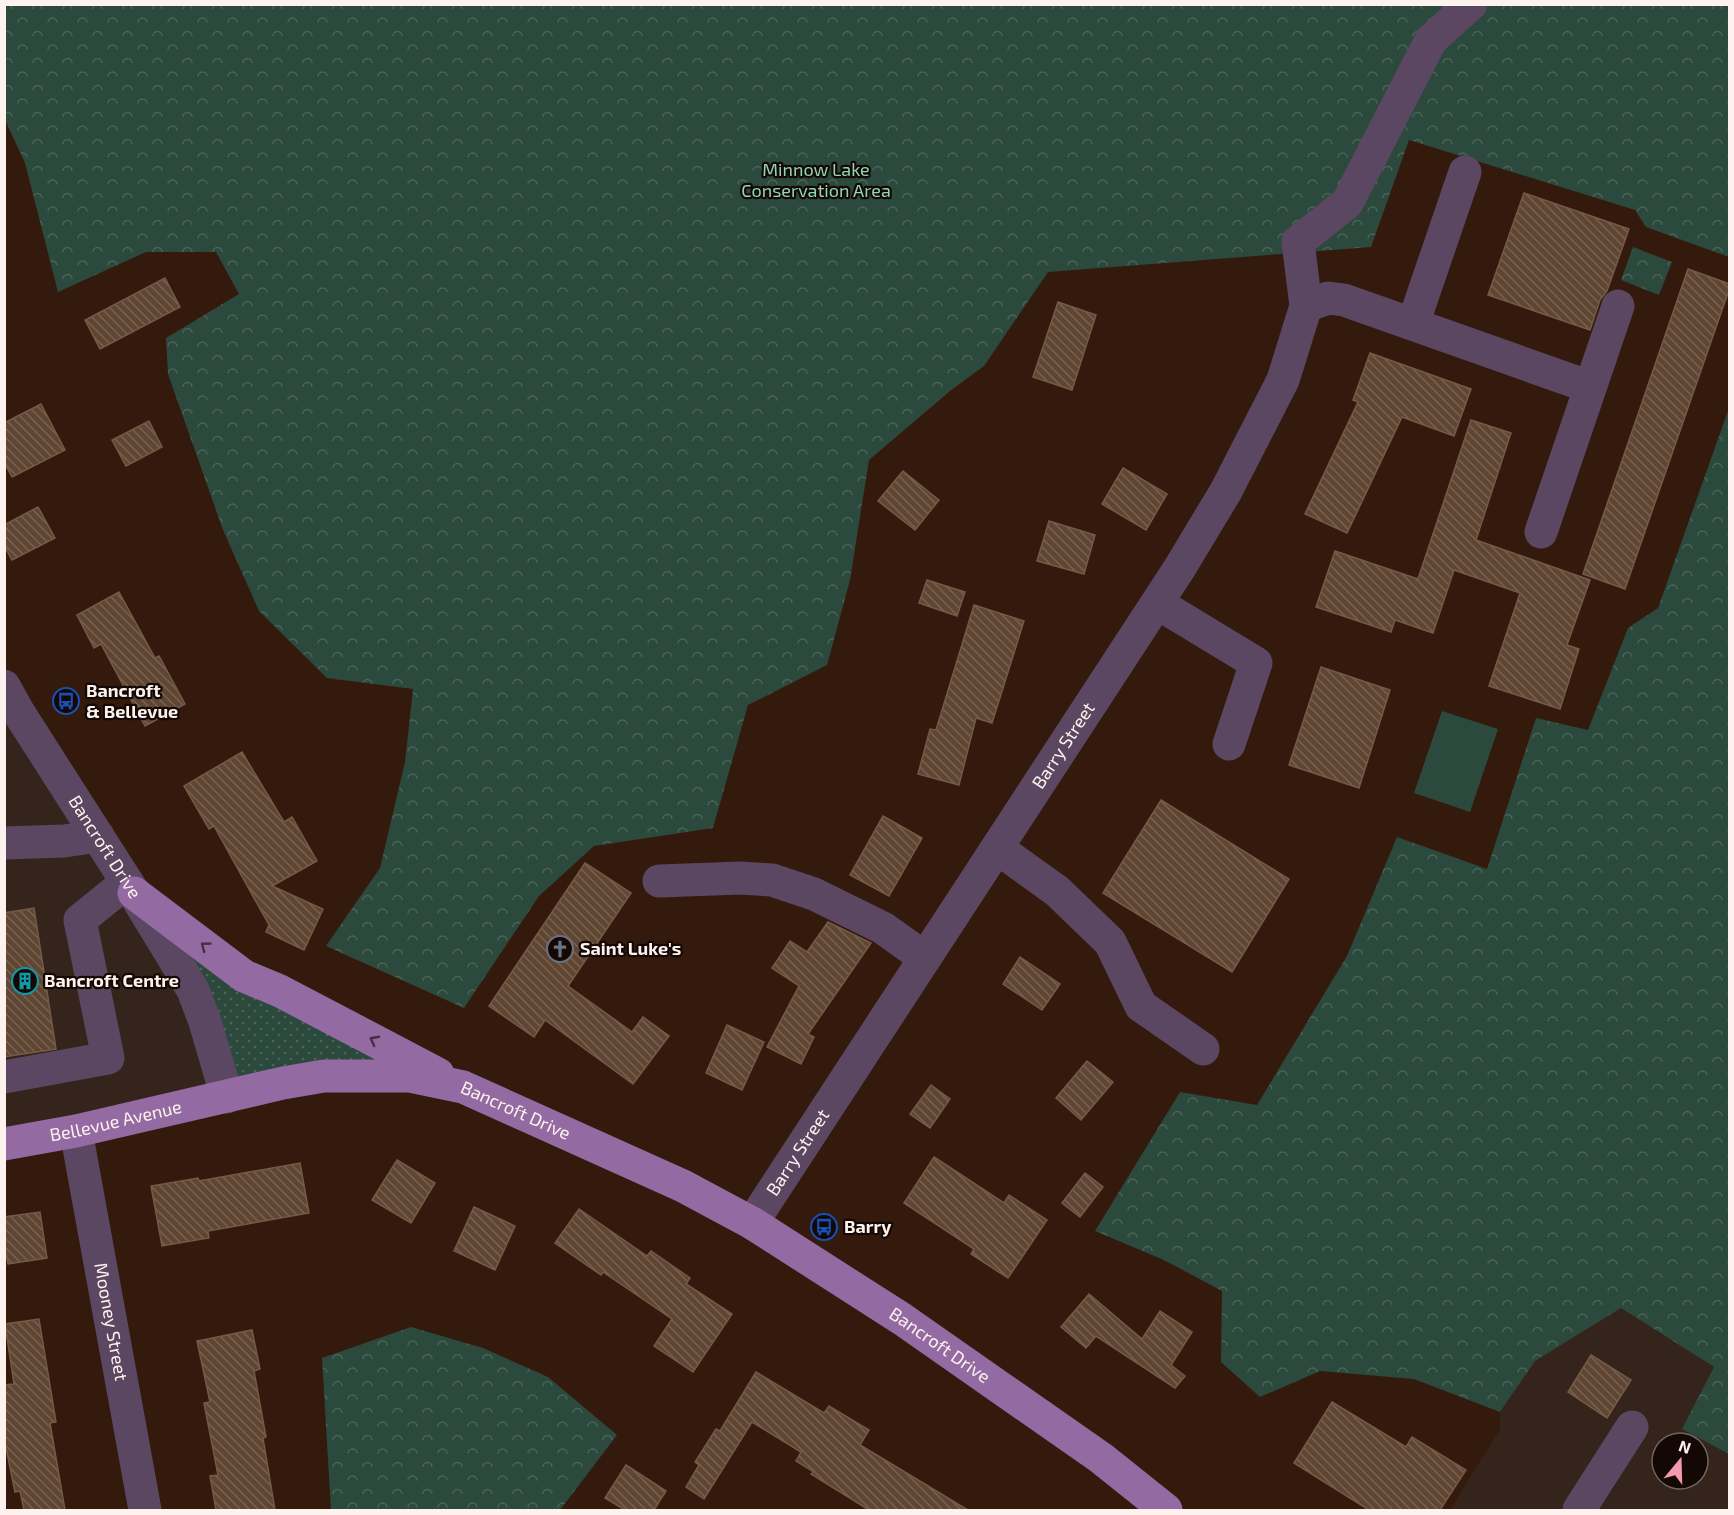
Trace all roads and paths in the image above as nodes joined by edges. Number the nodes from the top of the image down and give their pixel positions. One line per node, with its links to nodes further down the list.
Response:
1 (1471, 4): 3 (street, Barry Street)
2 (1465, 172): 5 (street)
3 (1306, 306): 5 (street); 8 (street, Barry Street)
4 (1618, 306): 6 (street)
5 (1413, 324): 6 (street)
6 (1590, 387): 7 (street)
7 (1541, 532)
8 (1156, 603): 10 (street); 13 (street, Barry Street)
9 (4, 686): 11 (street, Bancroft Drive)
10 (1230, 744)
11 (98, 836): 12 (street); 15 (street, Bancroft Drive)
12 (4, 843)
13 (997, 848): 16 (street, Barry Street); 17 (street)
14 (659, 881): 16 (street)
15 (131, 888): 18 (street); 19 (main road, one-way to 15); 20 (street, Bancroft Drive)
16 (925, 958): 23 (street, Barry Street)
17 (1203, 1049)
18 (4, 1077)
19 (463, 1087): 20 (main road, Bancroft Drive); 23 (main road, Bancroft Drive)
20 (227, 1097): 21 (main road, Bellevue Avenue)
21 (76, 1131): 22 (main road, Bellevue Avenue); 25 (street, Mooney Street)
22 (4, 1144)
23 (752, 1223): 26 (main road, Bancroft Drive)
24 (1632, 1427): 27 (street)
25 (146, 1510)
26 (1166, 1510)
27 (1579, 1510)

